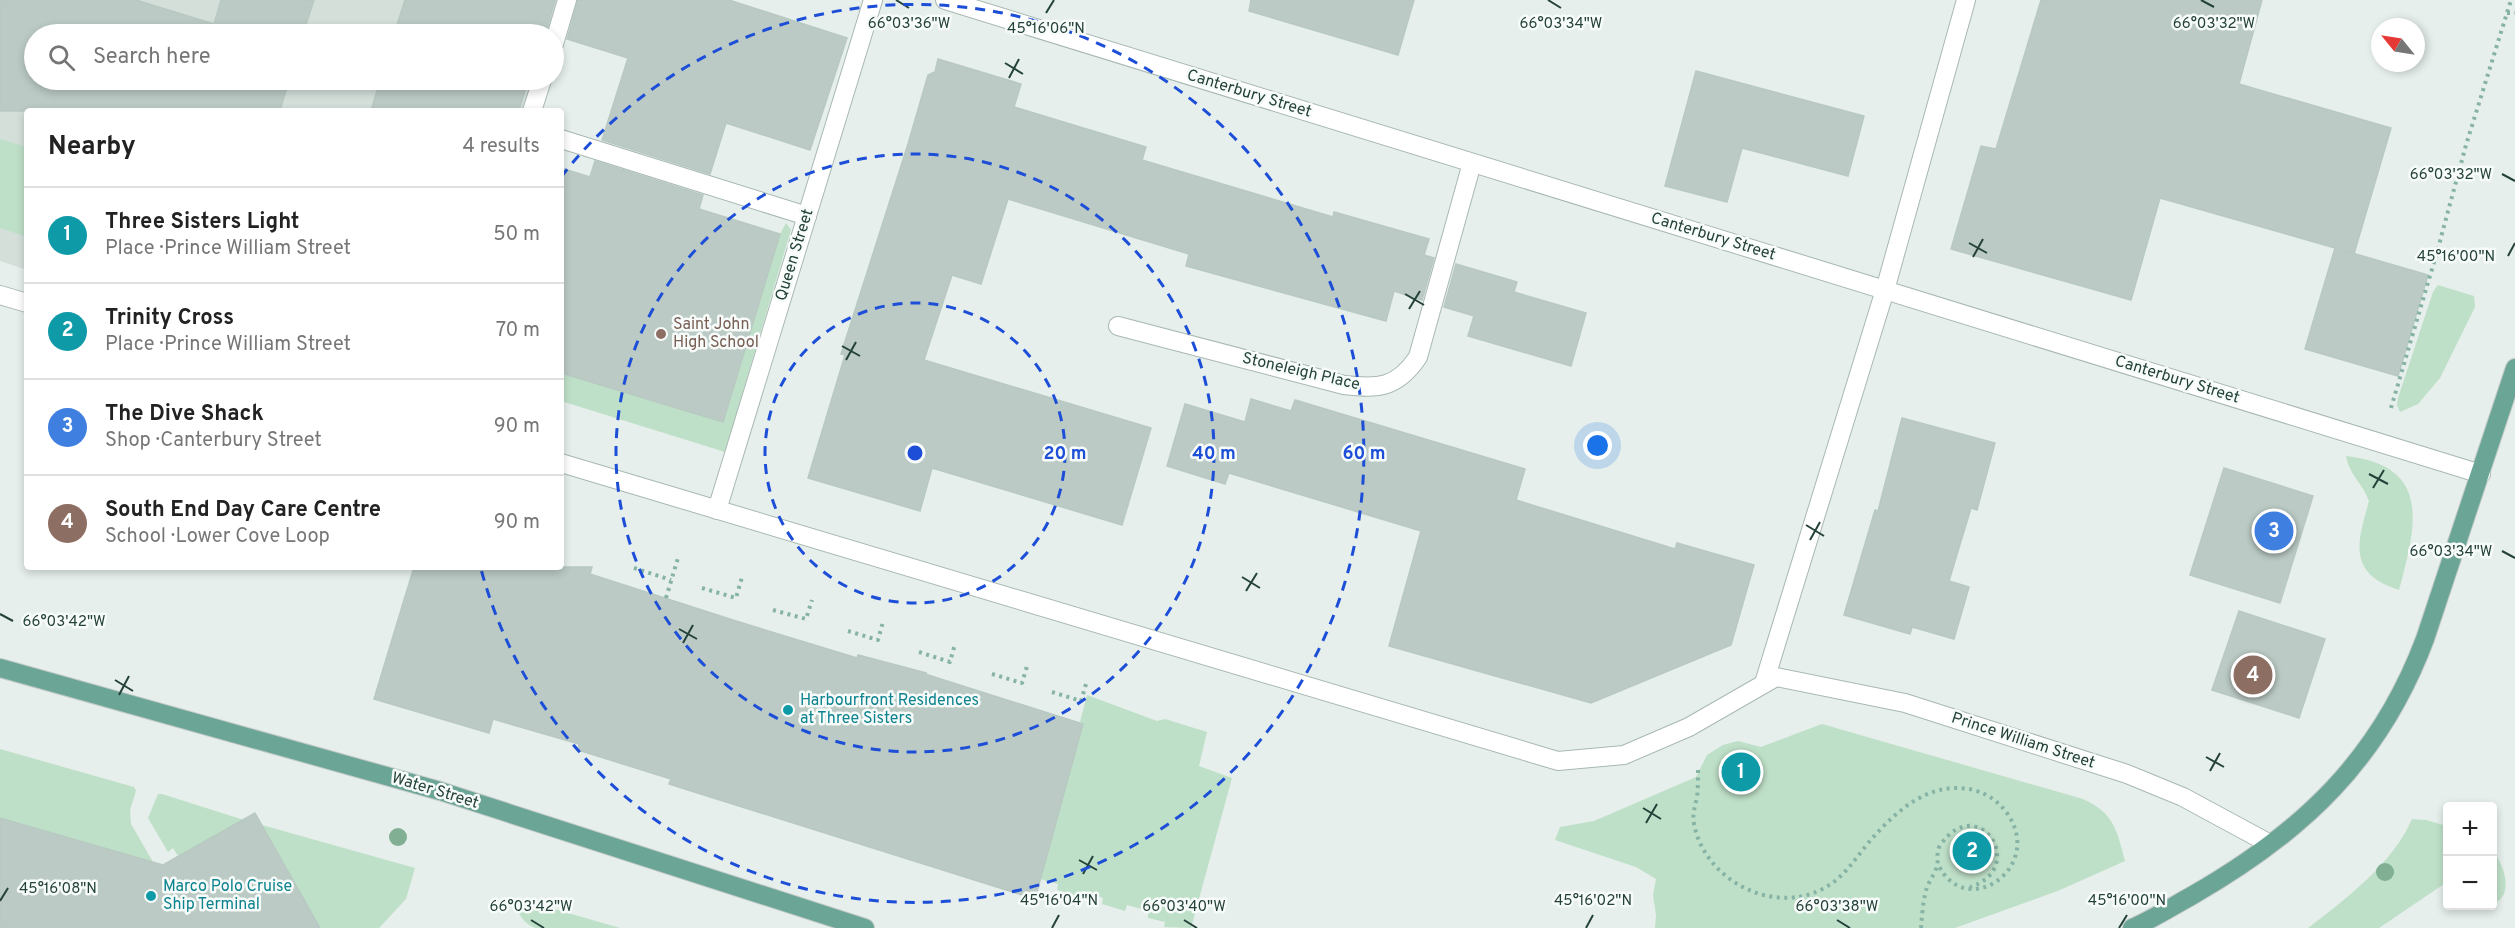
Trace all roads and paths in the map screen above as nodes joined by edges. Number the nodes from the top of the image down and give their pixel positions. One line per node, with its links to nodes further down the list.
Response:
1 (567, 0): 8 (street)
2 (873, 0): 13 (street, Queen Street)
3 (945, 0): 12 (street, Canterbury Street)
4 (1966, 0): 14 (street)
5 (2511, 0): 6 (path)
6 (2507, 12): 7 (path); 19 (path)
7 (2515, 13)
8 (560, 24)
9 (539, 90): 10 (street)
10 (533, 108)
11 (564, 140): 13 (street)
12 (1472, 163): 14 (street, Canterbury Street); 17 (street, Stoneleigh Place)
13 (807, 216): 22 (street, Queen Street)
14 (1885, 290): 19 (street, Canterbury Street); 38 (street)
15 (0, 295): 16 (street)
16 (24, 302)
17 (1118, 326)
18 (2515, 368): 21 (main road)
19 (2381, 443): 21 (street, Canterbury Street)
20 (564, 464): 22 (street)
21 (2481, 474): 42 (main road)
22 (717, 510): 38 (street)
23 (678, 558): 26 (path)
24 (634, 568): 26 (path)
25 (742, 578): 27 (path)
26 (671, 580): 28 (path)
27 (702, 588)
28 (666, 598)
29 (812, 600): 30 (path)
30 (773, 610)
31 (883, 622): 32 (path)
32 (848, 631)
33 (955, 644): 34 (path)
34 (919, 652)
35 (1027, 666): 37 (path)
36 (0, 668): 45 (main road, Water Street)
37 (992, 674)
38 (1764, 683): 42 (street, Prince William Street)
39 (1086, 684): 40 (path)
40 (1052, 692)
41 (1698, 770): 44 (path)
42 (2270, 844): 47 (main road)
43 (1938, 864): 44 (path); 44 (path); 46 (path)
44 (1966, 888)
45 (865, 928)
46 (1921, 928)
47 (2133, 928)

